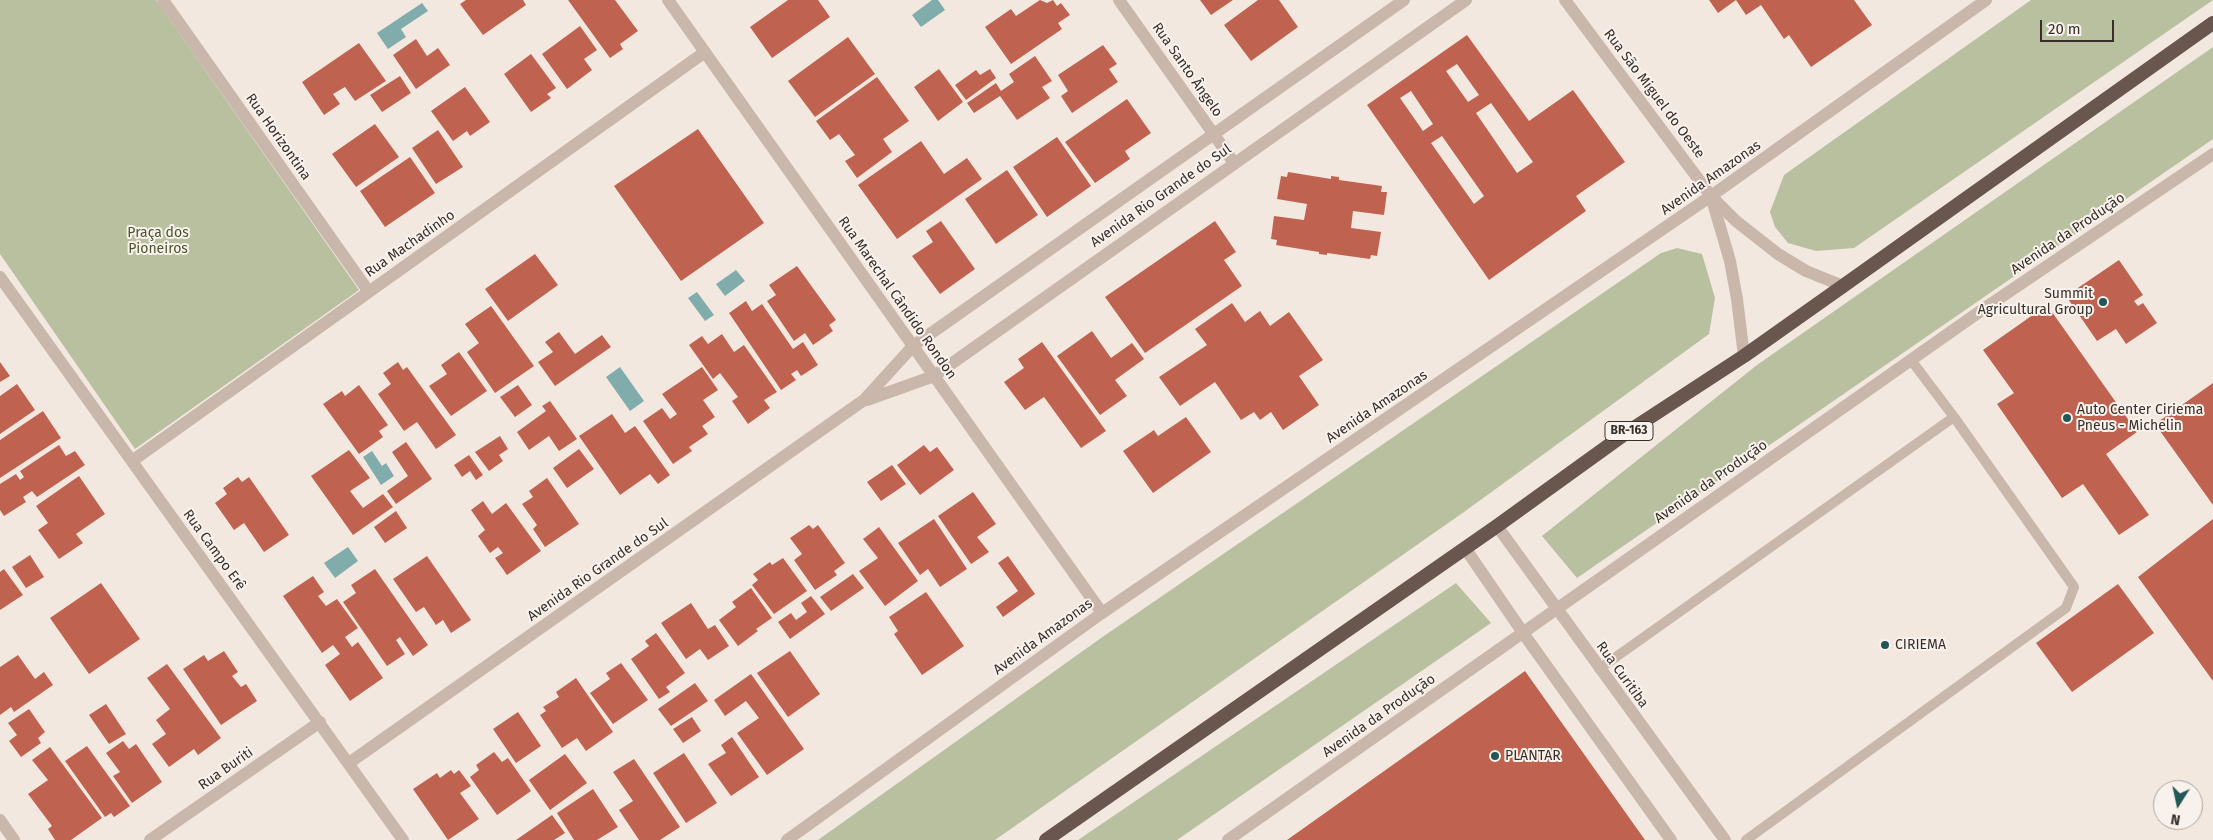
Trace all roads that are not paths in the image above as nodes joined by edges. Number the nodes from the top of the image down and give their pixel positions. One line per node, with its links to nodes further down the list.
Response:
1 (163, 0): 16 (street, Rua Horizontina)
2 (668, 0): 9 (street, Rua Marechal Cândido Rondon)
3 (1119, 0): 10 (street, Rua Santo Ângelo)
4 (1404, 0): 10 (street, Avenida Rio Grande do Sul)
5 (1466, 0): 12 (street, Avenida Rio Grande do Sul)
6 (1565, 0): 13 (street, Rua São Miguel do Oeste)
7 (1986, 0): 13 (street, Avenida Amazonas)
8 (2213, 23): 15 (highway, BR-163)
9 (705, 52): 16 (street, Rua Machadinho); 17 (street, Rua Marechal Cândido Rondon)
10 (1214, 134): 12 (street, Rua Santo Ângelo); 17 (street, Avenida Rio Grande do Sul)
11 (2213, 154): 19 (street, Avenida da Produção)
12 (1234, 163): 20 (street, Avenida Rio Grande do Sul)
13 (1711, 196): 15 (street); 18 (street, Rua São Miguel do Oeste); 27 (street, Avenida Amazonas)
14 (0, 277): 23 (street, Rua Campo Erê)
15 (1843, 286): 18 (highway, BR-163)
16 (369, 292): 23 (street, Rua Machadinho)
17 (913, 346): 20 (street, Rua Marechal Cândido Rondon); 21 (street, Avenida Rio Grande do Sul)
18 (1744, 356): 24 (highway, BR-163)
19 (1911, 360): 22 (lane); 26 (street, Avenida da Produção)
20 (934, 376): 21 (street, Avenida Rio Grande do Sul); 27 (street, Rua Marechal Cândido Rondon)
21 (864, 400): 31 (street, Avenida Rio Grande do Sul)
22 (1954, 417): 29 (lane); 41 (lane)
23 (132, 461): 30 (street, Rua Campo Erê)
24 (1497, 526): 25 (highway, BR-163); 26 (street, Rua Curitiba)
25 (1465, 548): 28 (street); 37 (highway, BR-163)
26 (1556, 609): 28 (street, Avenida da Produção); 29 (street, Rua Curitiba)
27 (1102, 613): 36 (street, Avenida Amazonas)
28 (1523, 633): 38 (street, Avenida da Produção); 39 (street)
29 (1599, 669): 40 (street, Rua Curitiba)
30 (320, 722): 31 (street, Rua Campo Erê); 34 (street, Rua Buriti)
31 (350, 763): 35 (street, Rua Campo Erê)
32 (0, 820): 33 (street)
33 (14, 840)
34 (150, 840)
35 (403, 840)
36 (787, 840)
37 (1046, 840)
38 (1228, 840)
39 (1671, 840)
40 (1724, 840)
41 (1746, 840)

